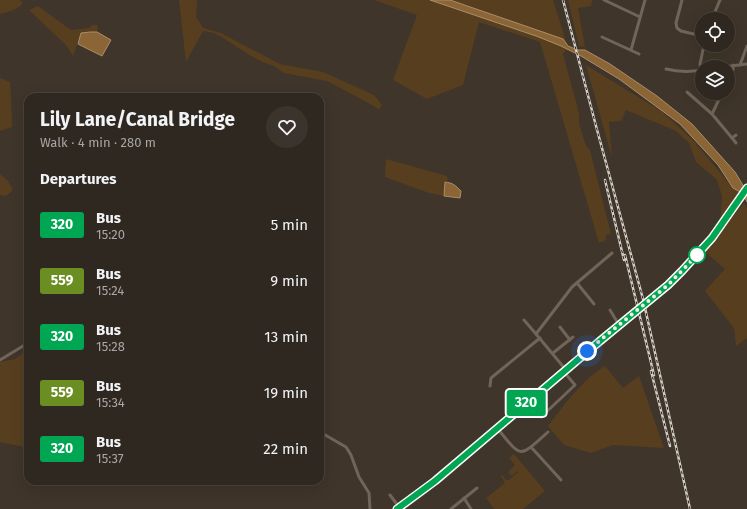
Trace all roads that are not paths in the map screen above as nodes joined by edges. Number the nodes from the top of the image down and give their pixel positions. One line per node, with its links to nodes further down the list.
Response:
1 (604, 0): 6 (street)
2 (645, 0): 6 (street)
3 (682, 0): 7 (street)
4 (720, 0): 5 (street)
5 (715, 12)
6 (640, 16): 10 (street)
7 (695, 34)
8 (602, 37): 10 (street)
9 (747, 46): 14 (street)
10 (631, 50): 11 (street)
11 (639, 54)
12 (747, 64): 14 (street)
13 (735, 65): 14 (street)
14 (740, 65)
15 (666, 69): 16 (street)
16 (695, 70)
17 (687, 92): 19 (street)
18 (719, 100): 19 (street)
19 (712, 114): 21 (street)
20 (736, 135): 21 (street)
21 (732, 138): 22 (street)
22 (736, 143)
23 (747, 188): 29 (main road)
24 (612, 253): 25 (street)
25 (577, 283): 26 (street); 31 (street)
26 (594, 304)
27 (610, 310): 29 (street)
28 (524, 320): 31 (street)
29 (619, 325): 36 (main road)
30 (560, 327): 34 (street)
31 (536, 334): 32 (street)
32 (540, 338): 34 (street); 37 (street)
33 (24, 345): 35 (street)
34 (553, 353): 36 (street)
35 (0, 360)
36 (565, 371): 38 (street); 39 (main road)
37 (490, 386)
38 (541, 417)
39 (497, 428): 42 (street); 47 (main road)
40 (548, 432): 42 (street)
41 (324, 434): 48 (street)
42 (531, 447): 43 (street)
43 (561, 480)
44 (477, 488): 46 (street)
45 (390, 495): 47 (street)
46 (464, 498): 49 (street); 50 (street)
47 (398, 508)
48 (370, 509)
49 (452, 509)
50 (471, 509)

